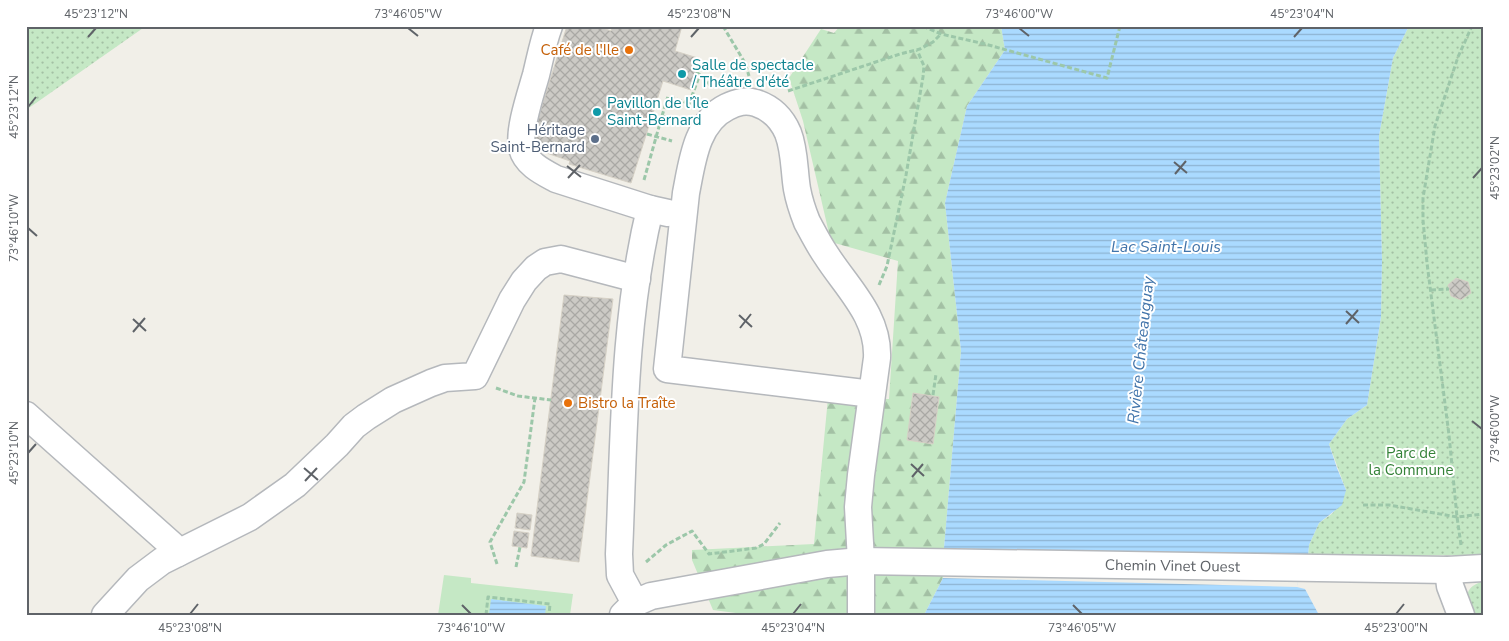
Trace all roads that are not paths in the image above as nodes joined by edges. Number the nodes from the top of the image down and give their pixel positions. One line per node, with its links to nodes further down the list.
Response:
1 (549, 26): 2 (street)
2 (650, 209): 3 (street); 4 (street)
3 (683, 216): 5 (street); 5 (street)
4 (637, 279): 7 (street); 11 (street)
5 (872, 394): 8 (street)
6 (26, 415): 7 (street)
7 (178, 553): 12 (street)
8 (861, 561): 10 (street, Chemin Vinet Ouest); 11 (street, Chemin Vinet Ouest); 13 (street)
9 (1483, 568): 10 (street, Chemin Vinet Ouest)
10 (1448, 570): 14 (street)
11 (629, 609)
12 (105, 615)
13 (861, 615)
14 (1461, 615)

